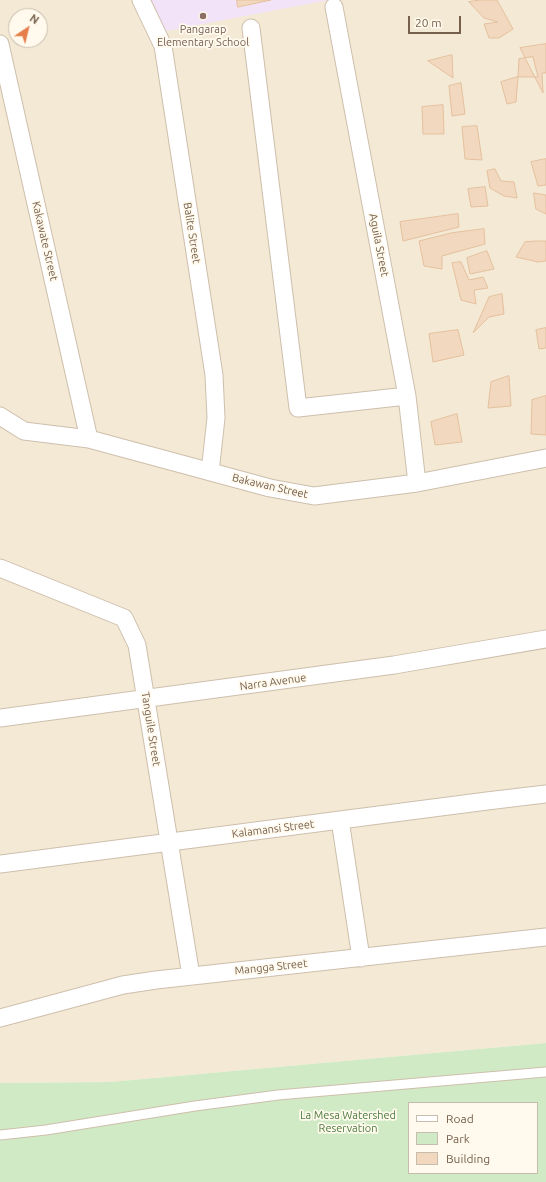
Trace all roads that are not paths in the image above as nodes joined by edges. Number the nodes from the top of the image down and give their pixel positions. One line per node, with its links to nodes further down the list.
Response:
1 (141, 0): 9 (street, Balite Street)
2 (334, 7): 5 (street, Aguila Street)
3 (251, 28): 5 (street)
4 (0, 44): 7 (street, Kakawate Street)
5 (407, 396): 10 (street, Aguila Street)
6 (0, 416): 7 (street, Bakawan Street)
7 (89, 439): 9 (street, Bakawan Street)
8 (546, 458): 10 (street, Bakawan Street)
9 (210, 472): 10 (street, Bakawan Street)
10 (417, 483)
11 (0, 568): 13 (street, Tanguile Street)
12 (546, 639): 13 (street, Narra Avenue)
13 (146, 699): 14 (street, Narra Avenue); 17 (street, Tanguile Street)
14 (0, 718)
15 (546, 794): 16 (street, Kalamansi Street)
16 (340, 820): 17 (street, Kalamansi Street); 20 (street)
17 (170, 842): 18 (street, Kalamansi Street); 21 (street, Tanguile Street)
18 (0, 864)
19 (546, 938): 20 (street, Mangga Street)
20 (361, 958): 21 (street, Mangga Street)
21 (192, 976): 22 (street, Mangga Street)
22 (0, 1018)
23 (546, 1072): 24 (lane)
24 (0, 1135)

